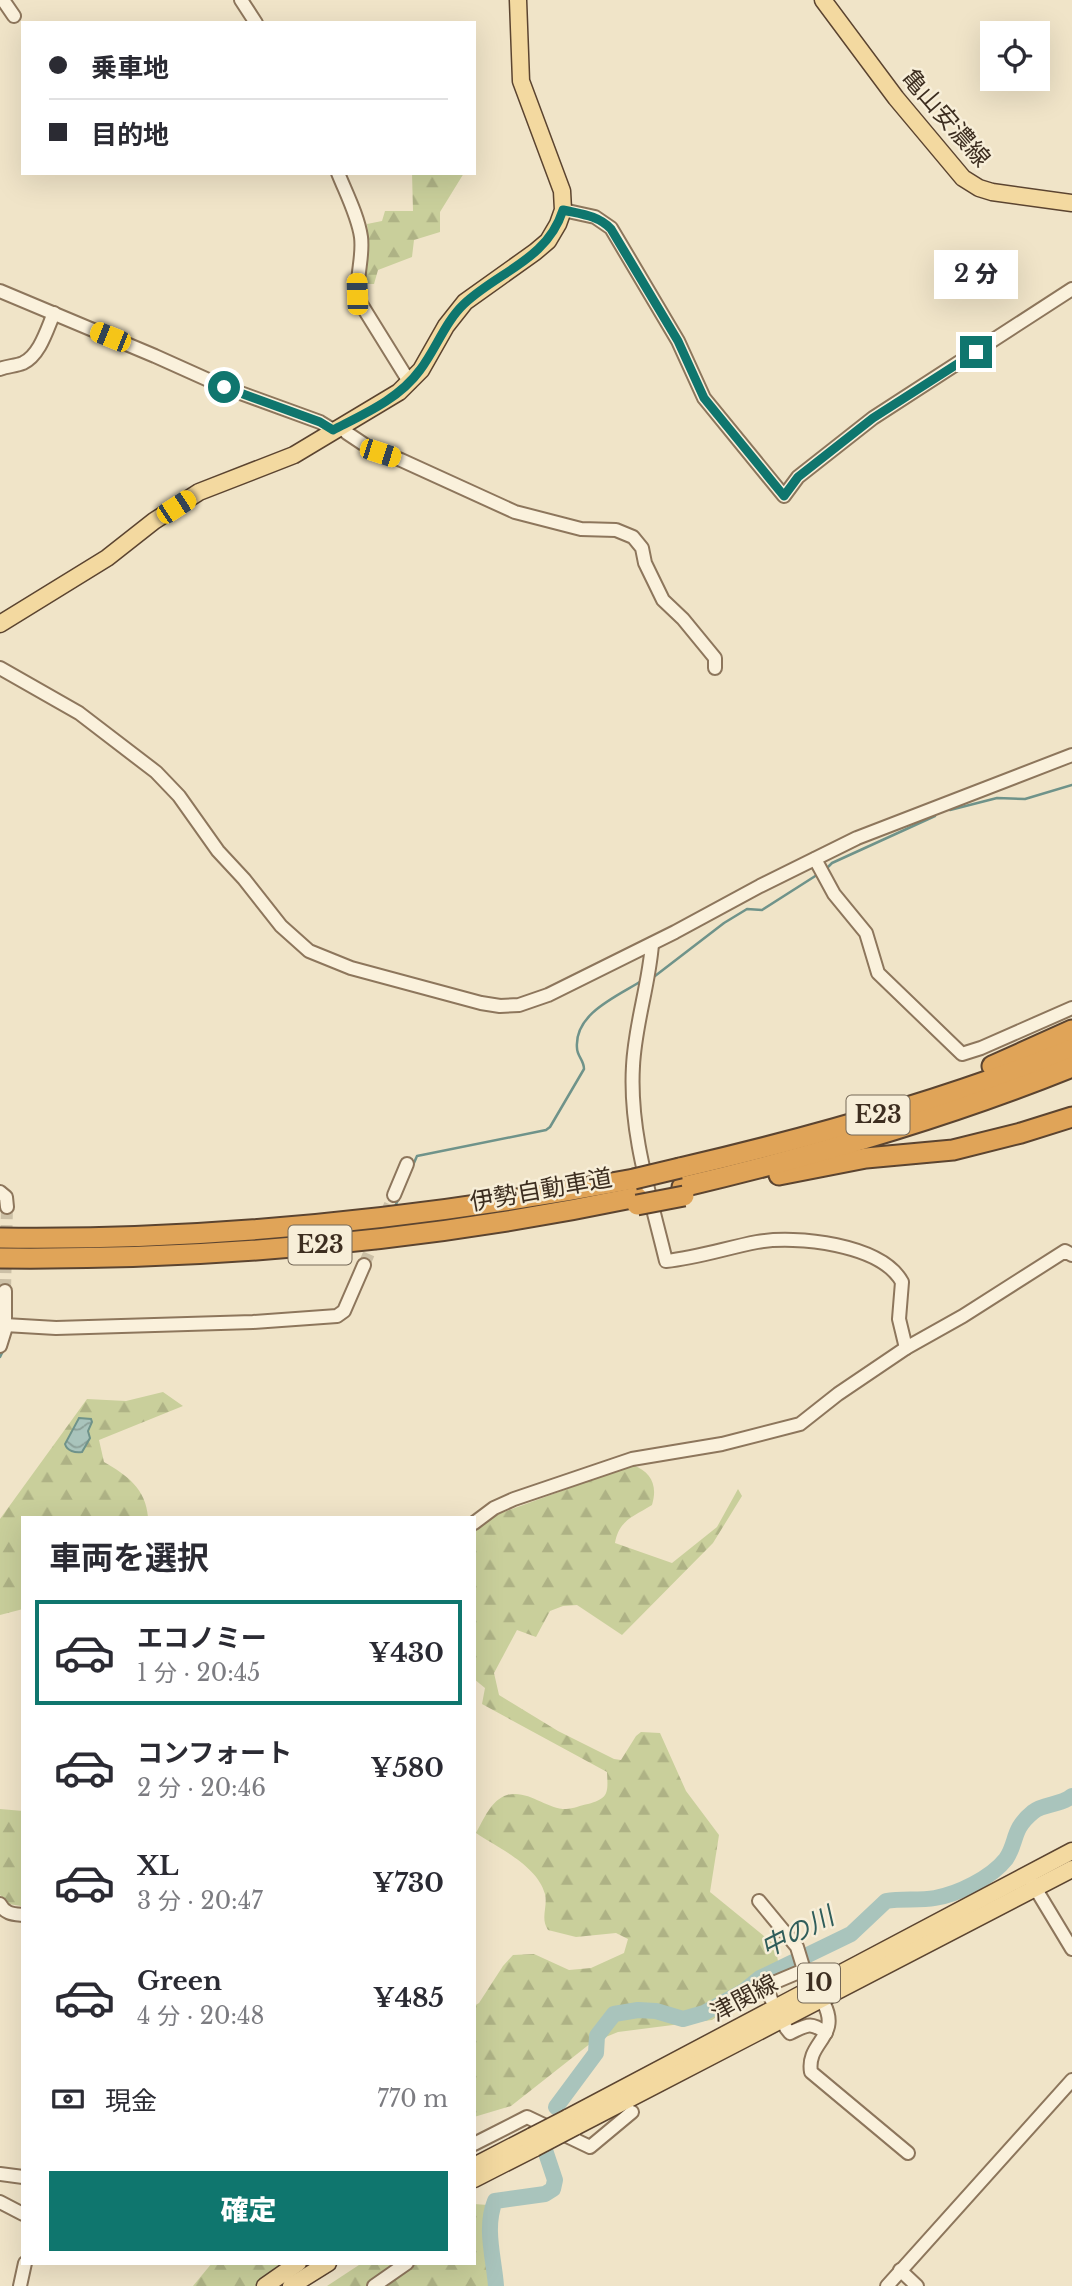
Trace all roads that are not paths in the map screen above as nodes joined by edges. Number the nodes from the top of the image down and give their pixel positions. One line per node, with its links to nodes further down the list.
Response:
1 (4, 0): 5 (street)
2 (241, 0): 6 (street)
3 (518, 0): 9 (main road)
4 (823, 0): 8 (main road, 亀山安濃線)
5 (14, 16)
6 (255, 21)
7 (339, 175): 14 (street)
8 (1072, 203)
9 (563, 210): 10 (street); 14 (main road)
10 (1072, 289)
11 (0, 291): 12 (street)
12 (54, 313): 13 (street); 15 (street)
13 (0, 369)
14 (410, 383): 15 (main road)
15 (337, 428): 16 (main road); 18 (street)
16 (0, 624)
17 (0, 668): 21 (street)
18 (715, 668)
19 (1072, 755): 20 (street)
20 (820, 867): 21 (street); 22 (street)
21 (652, 944): 41 (street)
22 (1072, 1008)
23 (1072, 1030): 27 (highway)
24 (1072, 1049): 27 (highway, 伊勢自動車道 / E23)
25 (1072, 1067): 29 (highway, 伊勢自動車道 / E23)
26 (1072, 1117): 29 (highway)
27 (855, 1122): 29 (highway, 伊勢自動車道 / E23)
28 (407, 1164): 32 (street)
29 (682, 1184): 31 (highway, 伊勢自動車道, bridge); 31 (highway, bridge)
30 (0, 1192): 33 (street)
31 (636, 1194): 34 (highway, 伊勢自動車道 / E23); 36 (highway, 伊勢自動車道 / E23)
32 (394, 1195)
33 (7, 1207)
34 (0, 1238)
35 (1072, 1255): 41 (street)
36 (0, 1258)
37 (364, 1265): 39 (street)
38 (5, 1291): 39 (street)
39 (5, 1325): 40 (street)
40 (0, 1346)
41 (906, 1348): 42 (street)
42 (476, 1522)
43 (1072, 1851): 45 (main road, 津関線 / 10)
44 (1072, 1869): 45 (main road, 津関線 / 10)
45 (1032, 1882): 49 (street); 56 (main road, 津関線 / 10, bridge)
46 (759, 1901): 50 (street)
47 (0, 1905): 48 (street)
48 (21, 1914)
49 (1072, 1949)
50 (771, 1999)
51 (824, 2004): 53 (street)
52 (786, 2028): 53 (street)
53 (826, 2033): 58 (street)
54 (1072, 2080): 69 (street)
55 (632, 2112): 57 (street)
56 (534, 2142): 59 (main road, 津関線 / 10); 62 (main road, 津関線 / 10)
57 (476, 2143)
58 (908, 2153)
59 (476, 2165)
60 (0, 2174): 61 (street)
61 (21, 2177)
62 (476, 2178)
63 (0, 2202): 64 (street)
64 (21, 2213)
65 (25, 2265): 70 (street)
66 (295, 2265): 71 (main road)
67 (325, 2265): 72 (main road)
68 (404, 2265): 73 (street)
69 (900, 2270): 74 (street); 75 (street)
70 (20, 2286)
71 (265, 2286)
72 (291, 2286)
73 (374, 2286)
74 (887, 2286)
75 (917, 2286)

